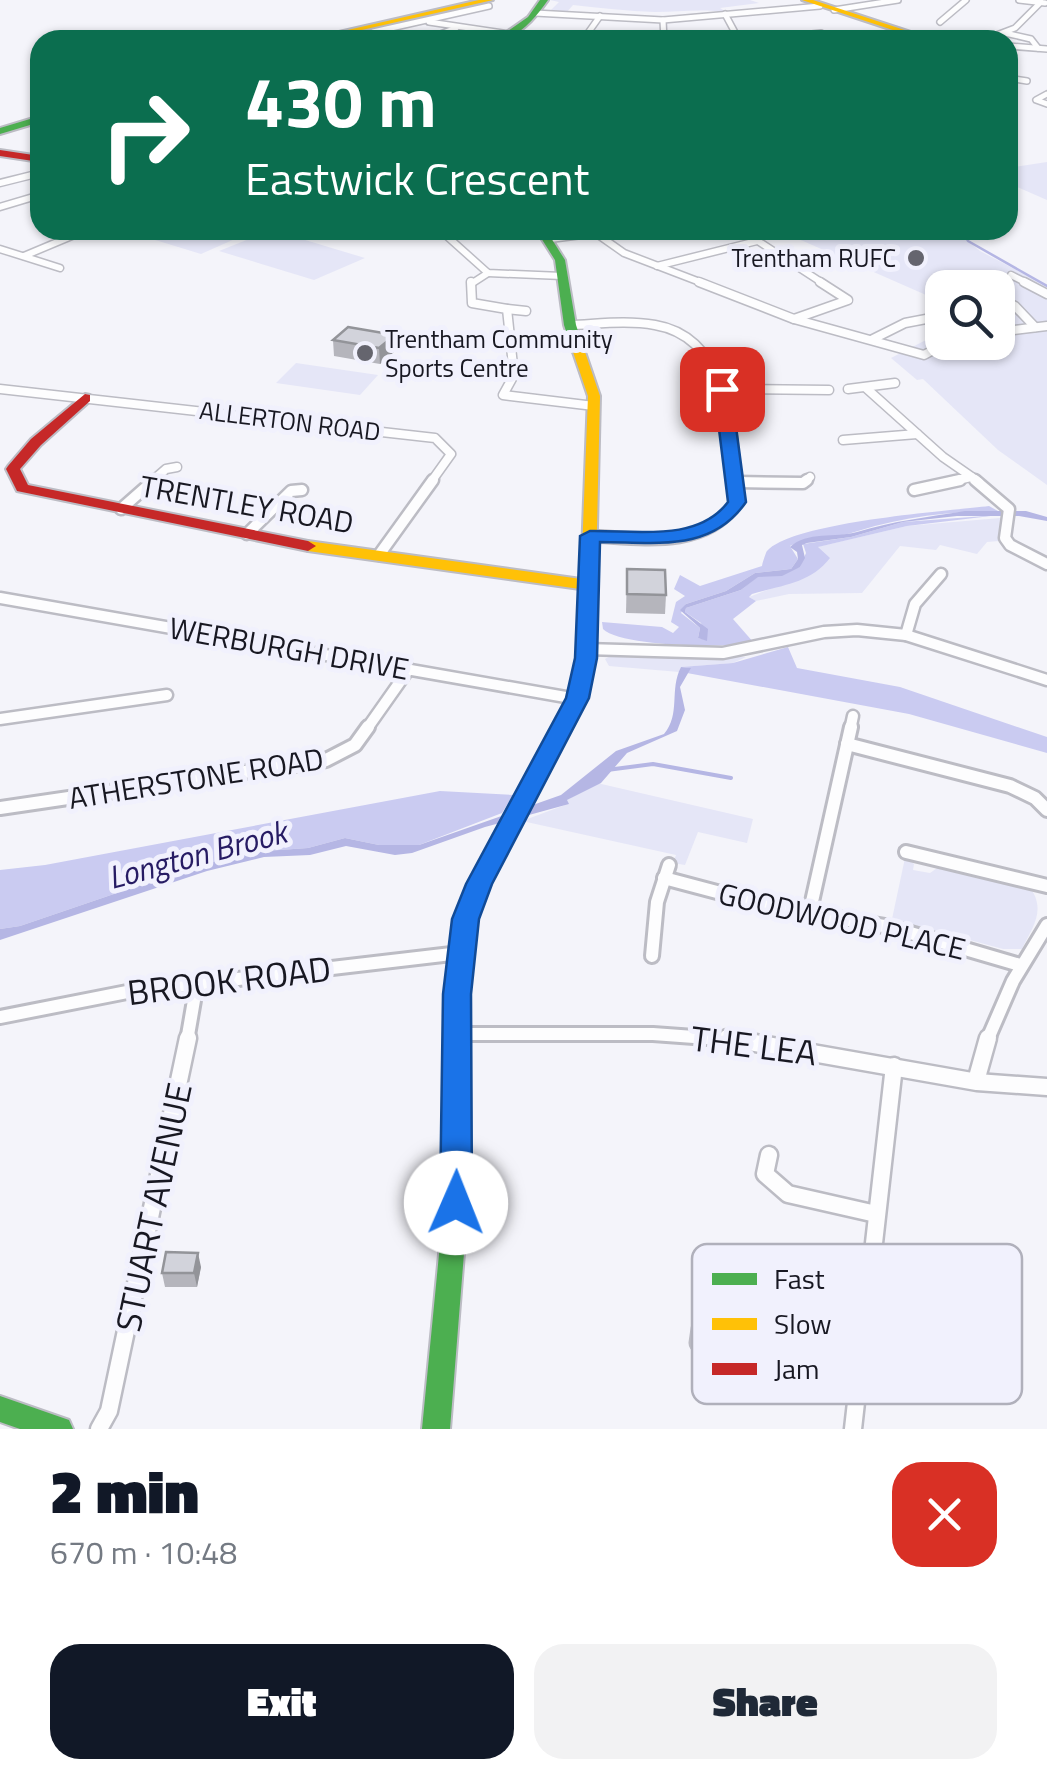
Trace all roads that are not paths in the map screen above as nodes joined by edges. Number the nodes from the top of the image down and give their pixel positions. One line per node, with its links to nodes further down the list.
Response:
1 (871, 0): 5 (street)
2 (898, 0): 5 (street)
3 (966, 0): 14 (street)
4 (1019, 0): 6 (street)
5 (882, 3): 8 (street)
6 (1044, 3): 25 (street)
7 (491, 4): 13 (street); 16 (main road); 17 (main road)
8 (819, 5): 10 (street); 14 (main road)
9 (539, 6): 11 (street); 21 (main road)
10 (725, 14): 12 (street); 24 (street)
11 (600, 16): 12 (street); 22 (street)
12 (664, 20): 23 (street)
13 (425, 21): 15 (street); 18 (street)
14 (938, 27)
15 (456, 28): 19 (street); 20 (street)
16 (359, 30)
17 (368, 30)
18 (384, 30)
19 (452, 30)
20 (465, 30)
21 (512, 30)
22 (591, 30)
23 (664, 30)
24 (734, 30)
25 (1009, 30)
26 (1018, 36): 28 (street)
27 (1018, 47): 28 (street)
28 (1038, 48): 29 (street)
29 (1047, 48)
30 (1018, 80): 31 (street)
31 (1028, 81)
32 (1047, 94): 33 (street)
33 (1047, 104)
34 (30, 120): 35 (main road)
35 (0, 129)
36 (0, 152): 37 (main road)
37 (30, 156)
38 (30, 176): 39 (street)
39 (0, 183)
40 (30, 198): 41 (street)
41 (0, 207)
42 (62, 240): 48 (street)
43 (451, 240): 51 (street)
44 (548, 240): 52 (main road)
45 (606, 240): 49 (street)
46 (758, 240): 49 (street); 58 (street)
47 (0, 248): 48 (street)
48 (24, 256): 50 (street)
49 (657, 266): 58 (street)
50 (60, 268)
51 (488, 274): 52 (street); 56 (street)
52 (562, 276): 60 (main road)
53 (1015, 277): 54 (street)
54 (1047, 294)
55 (1015, 307): 62 (street)
56 (507, 310): 57 (street); 73 (street)
57 (526, 311)
58 (794, 319): 64 (street)
59 (925, 320): 64 (street)
60 (570, 325): 69 (street); 75 (main road)
61 (1047, 326): 62 (street)
62 (1035, 327): 63 (street)
63 (1015, 330)
64 (873, 339): 65 (street)
65 (925, 354)
66 (895, 383): 67 (street)
67 (866, 388): 70 (street); 76 (street)
68 (0, 389): 74 (street, ALLERTON ROAD)
69 (722, 389): 71 (street); 81 (street)
70 (848, 389)
71 (829, 390)
72 (492, 394): 73 (street)
73 (503, 396): 75 (street)
74 (85, 398): 79 (main road, TRENTLEY ROAD); 88 (street, ALLERTON ROAD)
75 (594, 406): 87 (main road)
76 (917, 434): 77 (street); 80 (street)
77 (842, 440)
78 (168, 467): 85 (street)
79 (6, 477): 85 (main road, TRENTLEY ROAD)
80 (971, 477): 83 (street); 89 (street)
81 (736, 482): 82 (street); 87 (street)
82 (809, 482)
83 (920, 487)
84 (292, 489): 86 (street)
85 (121, 510): 86 (main road, TRENTLEY ROAD)
86 (246, 534): 88 (main road, TRENTLEY ROAD)
87 (590, 536): 91 (main road)
88 (379, 555): 91 (main road, TRENTLEY ROAD)
89 (1047, 564)
90 (942, 578): 93 (street)
91 (587, 585): 94 (main road)
92 (2, 600): 95 (street, WERBURGH DRIVE)
93 (906, 634): 94 (street); 96 (street)
94 (586, 649): 98 (main road)
95 (409, 669): 98 (street, WERBURGH DRIVE); 102 (street, ATHERSTONE ROAD)
96 (1045, 676)
97 (167, 695): 100 (street)
98 (578, 698): 108 (main road)
99 (853, 716): 101 (street)
100 (0, 718)
101 (847, 744): 103 (street); 106 (street)
102 (0, 808)
103 (1047, 810)
104 (916, 857): 105 (street)
105 (1047, 886)
106 (810, 916): 109 (street, GOODWOOD PLACE); 110 (street, GOODWOOD PLACE)
107 (1047, 926): 110 (street)
108 (460, 953): 111 (street, BROOK ROAD); 113 (main road)
109 (652, 956)
110 (1020, 965): 115 (street)
111 (197, 983): 112 (street, BROOK ROAD); 123 (street, STUART AVENUE)
112 (1, 1019)
113 (458, 1034): 114 (street, THE LEA); 124 (main road)
114 (894, 1066): 115 (street, THE LEA); 118 (street)
115 (976, 1081): 116 (street, THE LEA)
116 (1047, 1087)
117 (769, 1156): 118 (street)
118 (876, 1214): 119 (street)
119 (873, 1244)
120 (856, 1404): 125 (street)
121 (0, 1408): 122 (main road)
122 (59, 1429)
123 (99, 1429)
124 (436, 1429)
125 (853, 1429)

